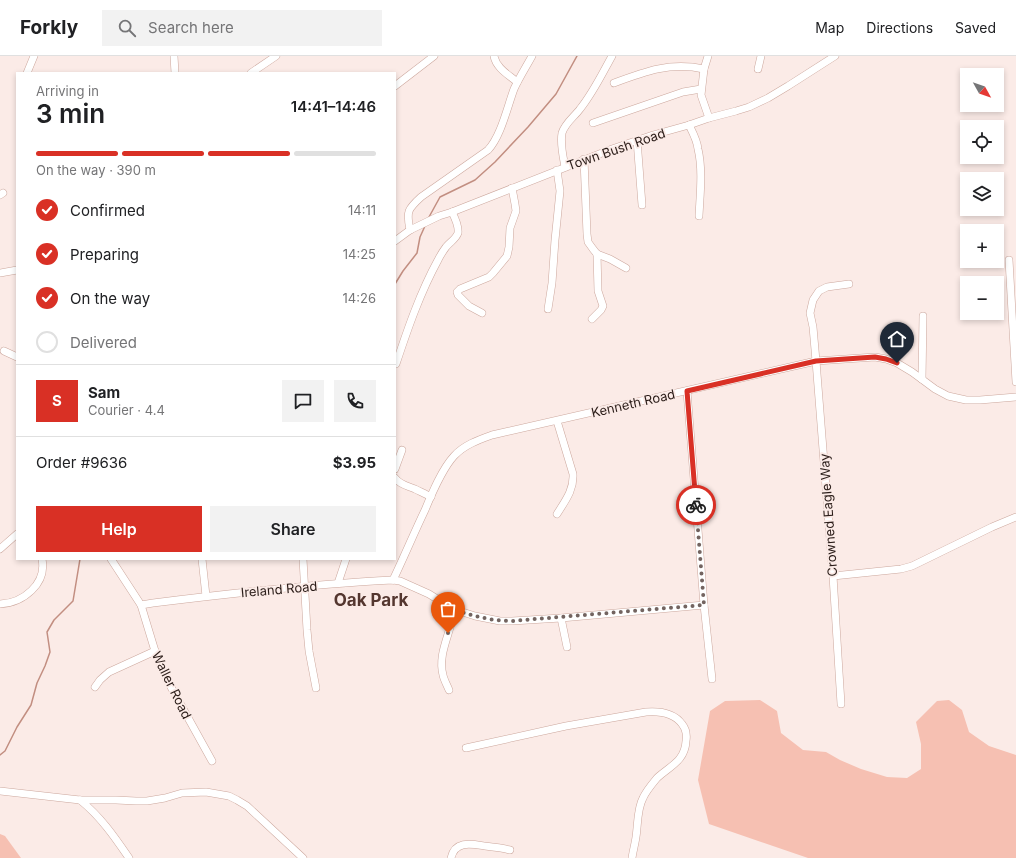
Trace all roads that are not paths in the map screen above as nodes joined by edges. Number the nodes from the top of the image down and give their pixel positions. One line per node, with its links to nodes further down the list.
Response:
1 (34, 56): 13 (street)
2 (174, 56): 14 (street)
3 (276, 56): 15 (street)
4 (434, 56): 18 (street)
5 (494, 56): 16 (street)
6 (532, 56): 16 (street)
7 (612, 56): 25 (street)
8 (708, 56): 11 (street)
9 (761, 56): 12 (street)
10 (834, 56): 20 (street, Town Bush Road)
11 (704, 69): 17 (street); 19 (street)
12 (758, 69)
13 (27, 72)
14 (175, 72)
15 (252, 72)
16 (517, 82): 31 (street)
17 (614, 83)
18 (396, 85)
19 (701, 89): 20 (street); 21 (street)
20 (709, 118): 22 (street, Town Bush Road)
21 (593, 122)
22 (689, 125): 23 (street, Town Bush Road); 30 (street)
23 (637, 140): 24 (street, Town Bush Road); 28 (street)
24 (584, 159): 25 (street, Town Bush Road); 33 (street)
25 (565, 167): 26 (street, Town Bush Road)
26 (557, 170): 27 (street, Town Bush Road); 39 (street)
27 (512, 188): 29 (street, Town Bush Road); 40 (street)
28 (642, 205)
29 (452, 212): 31 (street, Town Bush Road); 46 (street)
30 (699, 216)
31 (410, 230): 32 (street, Town Bush Road)
32 (396, 240)
33 (597, 254): 35 (street); 42 (street)
34 (1009, 260): 48 (street)
35 (626, 268)
36 (16, 270): 37 (street)
37 (0, 273)
38 (849, 284): 45 (street, Crowned Eagle Way)
39 (548, 309)
40 (482, 313)
41 (923, 316): 47 (street)
42 (592, 320)
43 (4, 351): 44 (street)
44 (16, 357)
45 (816, 361): 47 (street, Kenneth Road); 49 (street, Kenneth Road); 65 (street, Crowned Eagle Way)
46 (396, 364)
47 (922, 379): 50 (street, Kenneth Road)
48 (1016, 382)
49 (687, 391): 51 (street, Kenneth Road); 72 (street)
50 (1016, 397)
51 (557, 421): 55 (street, Kenneth Road); 56 (street)
52 (402, 450): 53 (street)
53 (396, 466)
54 (396, 480): 55 (street)
55 (431, 497): 66 (street, Kenneth Road)
56 (557, 514)
57 (1016, 517): 65 (street)
58 (16, 535): 59 (street)
59 (0, 549)
60 (42, 560): 70 (street)
61 (111, 560): 71 (street)
62 (202, 560): 69 (street)
63 (303, 560): 68 (street)
64 (346, 560): 67 (street)
65 (833, 576): 81 (street, Crowned Eagle Way)
66 (393, 580): 67 (street, Ireland Road); 73 (street, Ireland Road)
67 (338, 583): 68 (street, Ireland Road)
68 (304, 587): 69 (street, Ireland Road); 79 (street)
69 (206, 596): 71 (street, Ireland Road)
70 (0, 604)
71 (141, 605): 76 (street, Waller Road)
72 (704, 605): 74 (street, Ireland Road); 77 (street)
73 (453, 609): 74 (street, Ireland Road); 80 (street)
74 (561, 618): 75 (street)
75 (567, 647)
76 (155, 651): 78 (street); 83 (street, Waller Road)
77 (712, 679)
78 (95, 687)
79 (316, 688)
80 (449, 690)
81 (841, 704)
82 (466, 748): 90 (street)
83 (212, 761)
84 (0, 791): 85 (street)
85 (80, 800): 87 (street); 88 (street)
86 (510, 850): 89 (street)
87 (129, 858)
88 (303, 858)
89 (451, 858)
90 (632, 858)

